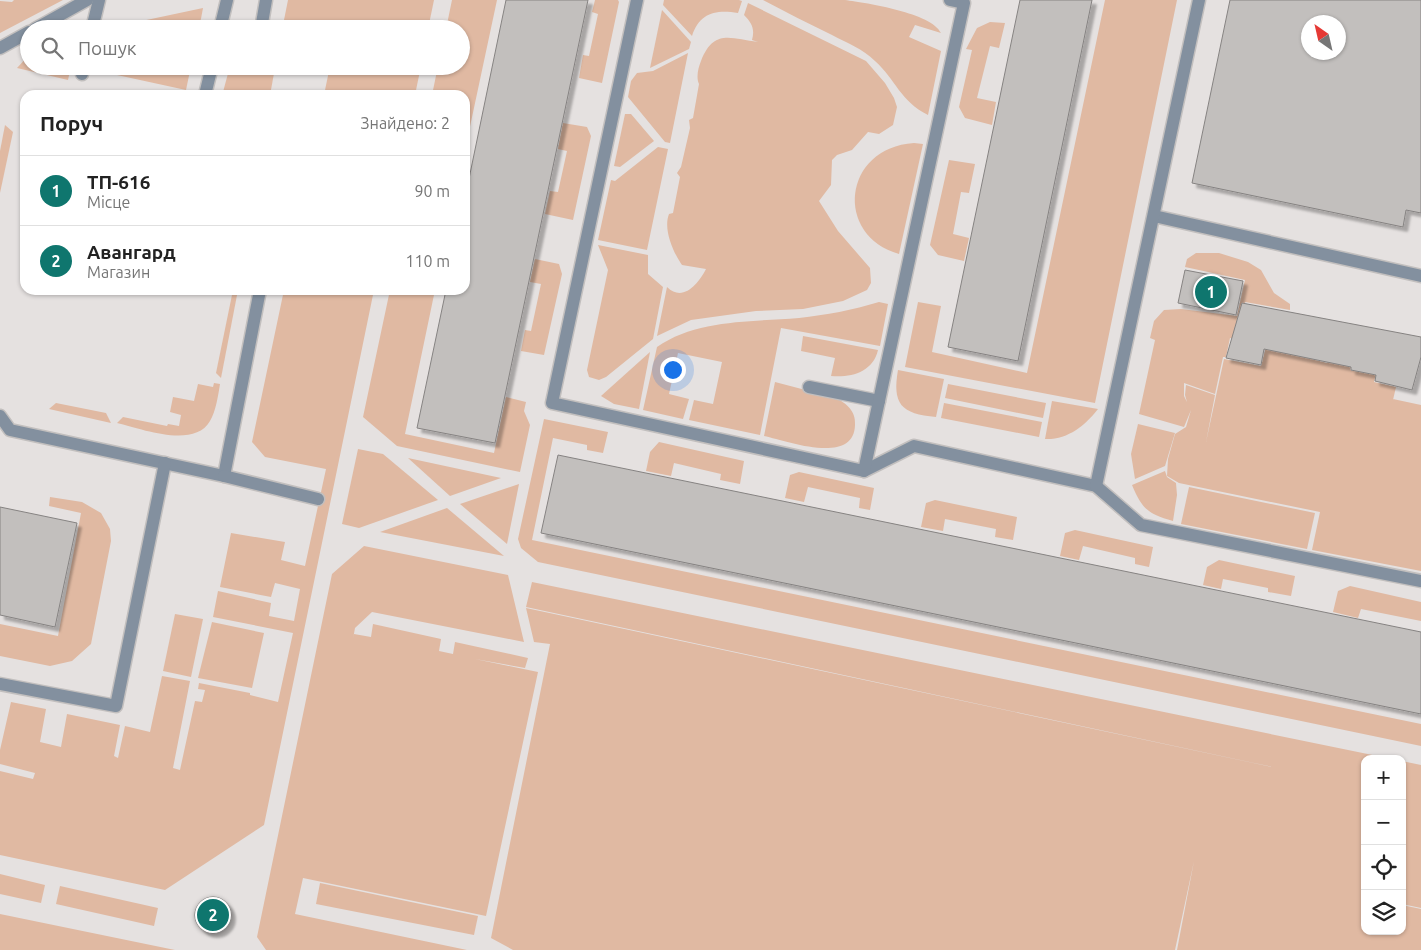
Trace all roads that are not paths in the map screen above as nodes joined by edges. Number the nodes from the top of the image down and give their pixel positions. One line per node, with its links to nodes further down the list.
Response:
1 (87, 0): 8 (lane)
2 (99, 0): 9 (lane)
3 (227, 0): 10 (lane)
4 (266, 0): 11 (lane)
5 (636, 0): 23 (lane)
6 (950, 0): 20 (lane)
7 (1199, 0): 16 (lane)
8 (51, 20)
9 (94, 20)
10 (222, 20)
11 (263, 20)
12 (20, 37): 13 (lane)
13 (0, 48)
14 (210, 75): 15 (lane)
15 (206, 90)
16 (1154, 216): 17 (lane); 25 (lane)
17 (1421, 276)
18 (259, 295): 24 (lane)
19 (810, 387): 20 (lane)
20 (879, 401): 23 (lane)
21 (0, 416): 22 (lane)
22 (165, 463): 24 (lane); 28 (lane)
23 (864, 471): 25 (lane)
24 (224, 476): 26 (lane)
25 (1096, 486): 27 (lane)
26 (318, 499)
27 (1421, 581)
28 (0, 684)

